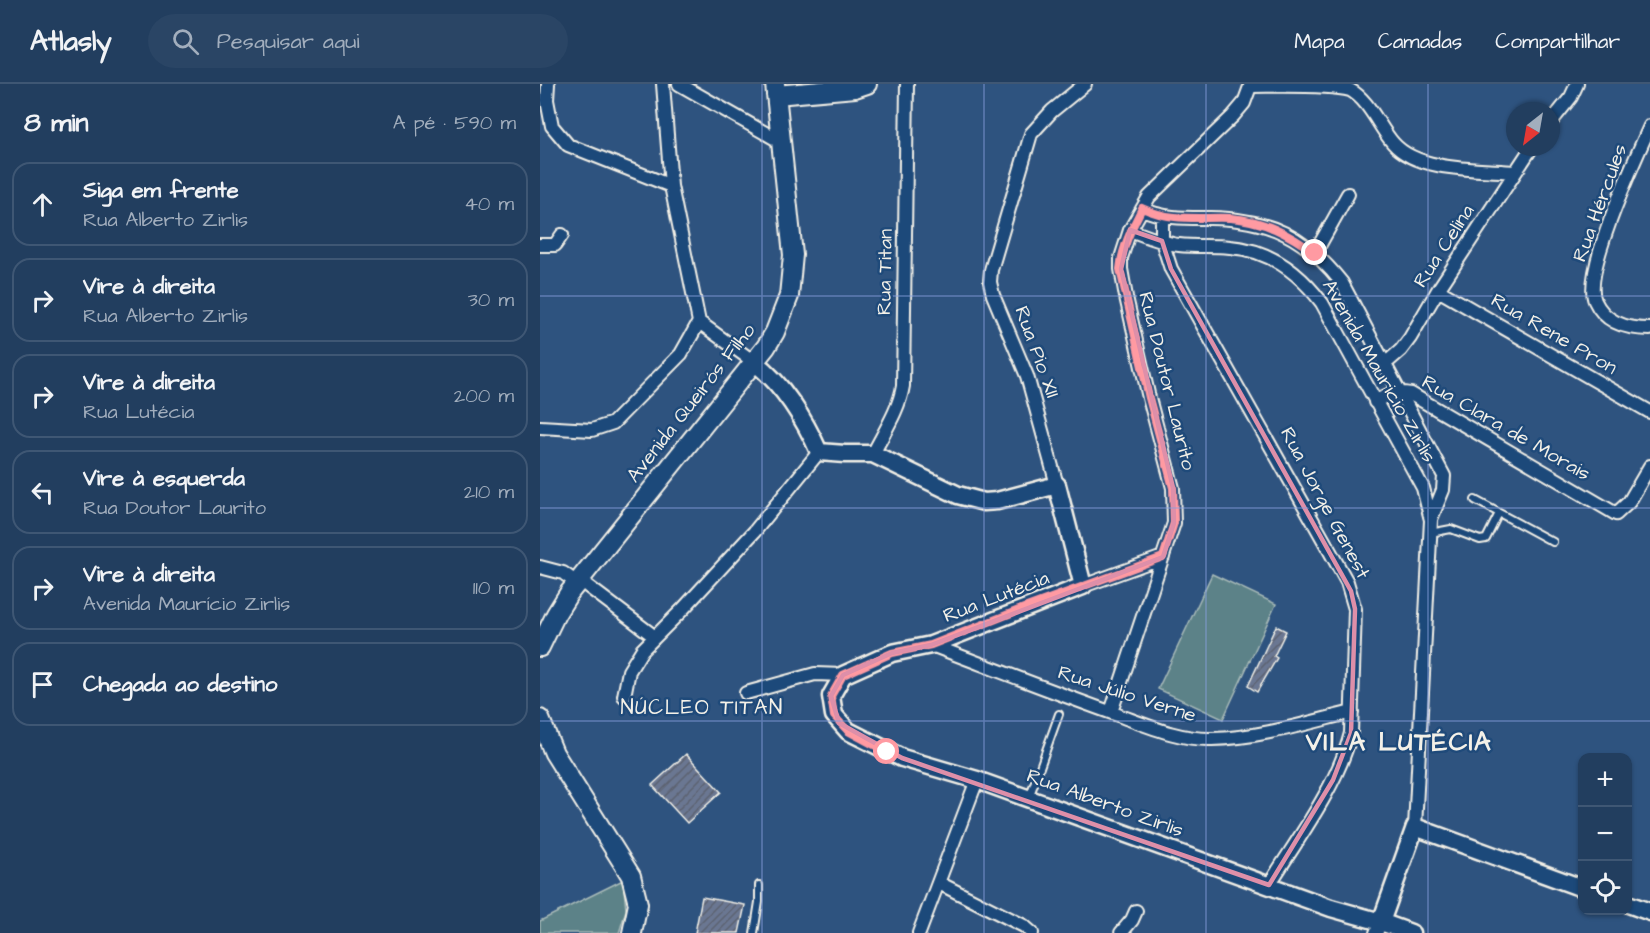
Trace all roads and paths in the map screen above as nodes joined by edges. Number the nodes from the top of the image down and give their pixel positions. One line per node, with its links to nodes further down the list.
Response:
1 (548, 84): 15 (street)
2 (663, 84): 15 (street)
3 (679, 84): 12 (street)
4 (867, 84): 9 (main road)
5 (907, 84): 34 (street, Rua Titan)
6 (1085, 84): 37 (street, Rua Pio XII)
7 (1577, 84): 10 (street)
8 (1250, 85): 14 (street); 17 (street)
9 (775, 89): 12 (main road, Avenida Queirós Filho)
10 (1560, 111)
11 (1650, 126): 26 (street, Rua Hércules)
12 (781, 142): 27 (main road, Avenida Queirós Filho)
13 (1526, 156): 14 (street, Rua Celina)
14 (1515, 172): 24 (street, Rua Celina)
15 (671, 186): 25 (street)
16 (1348, 194): 23 (street)
17 (1142, 208): 18 (street); 19 (street, Rua Doutor Laurito)
18 (1162, 217): 21 (street, Rua Jorge Genest); 23 (street)
19 (1130, 230): 21 (street, Avenida Mauricio Zirlis); 44 (street, Rua Doutor Laurito)
20 (562, 235): 22 (street)
21 (1162, 241): 30 (street, Avenida Mauricio Zirlis); 55 (street, Rua Jorge Genest)
22 (540, 245)
23 (1315, 253): 28 (street)
24 (1438, 290): 28 (street, Rua Celina); 31 (street, Rua Rene Pron)
25 (699, 322): 27 (street); 32 (street)
26 (1650, 329)
27 (754, 362): 33 (street); 46 (main road, Avenida Queirós Filho)
28 (1385, 364): 29 (street)
29 (1400, 392): 30 (street, Rua Clara de Morais); 35 (street, Rua Clara de Morais); 36 (street)
30 (1375, 402): 38 (street, Avenida Mauricio Zirlis)
31 (1650, 411)
32 (540, 427)
33 (819, 452): 34 (street); 48 (street)
34 (873, 454): 37 (street)
35 (1650, 466)
36 (1444, 480): 38 (street); 41 (street)
37 (1057, 485): 47 (street, Rua Pio XII)
38 (1423, 488): 41 (street, Avenida Mauricio Zirlis)
39 (1475, 500): 40 (lane)
40 (1499, 513): 42 (lane); 43 (lane)
41 (1431, 520): 42 (street)
42 (1430, 533): 60 (street)
43 (1552, 542)
44 (1163, 557): 47 (street, Rua Lutécia); 54 (street, Rua Doutor Laurito)
45 (540, 567): 46 (street)
46 (577, 583): 48 (street); 50 (main road, Avenida Queirós Filho)
47 (1083, 586): 49 (street, Rua Lutécia)
48 (655, 637): 53 (street)
49 (931, 645): 51 (street, Rua Lutécia); 54 (street, Rua Júlio Verne)
50 (540, 647)
51 (843, 675): 52 (street); 58 (street, Rua Alberto Zirlis)
52 (746, 693)
53 (624, 696)
54 (1111, 712): 55 (street, Rua Júlio Verne)
55 (1352, 712): 63 (street, Rua Jorge Genest)
56 (1059, 714): 59 (lane)
57 (540, 719): 70 (main road)
58 (977, 780): 59 (street, Rua Alberto Zirlis); 61 (street)
59 (1029, 798): 63 (street, Rua Alberto Zirlis)
60 (1415, 827): 64 (street); 68 (street)
61 (939, 883): 69 (street); 72 (street)
62 (759, 885): 71 (lane)
63 (1269, 885): 68 (street, Rua Alberto Zirlis)
64 (1578, 887)
65 (1632, 905): 67 (street)
66 (1137, 911): 73 (street)
67 (1650, 912)
68 (1379, 927): 74 (street, Rua Alberto Zirlis)
69 (1025, 931)
70 (632, 933)
71 (754, 933)
72 (919, 933)
73 (1121, 933)
74 (1411, 933)

